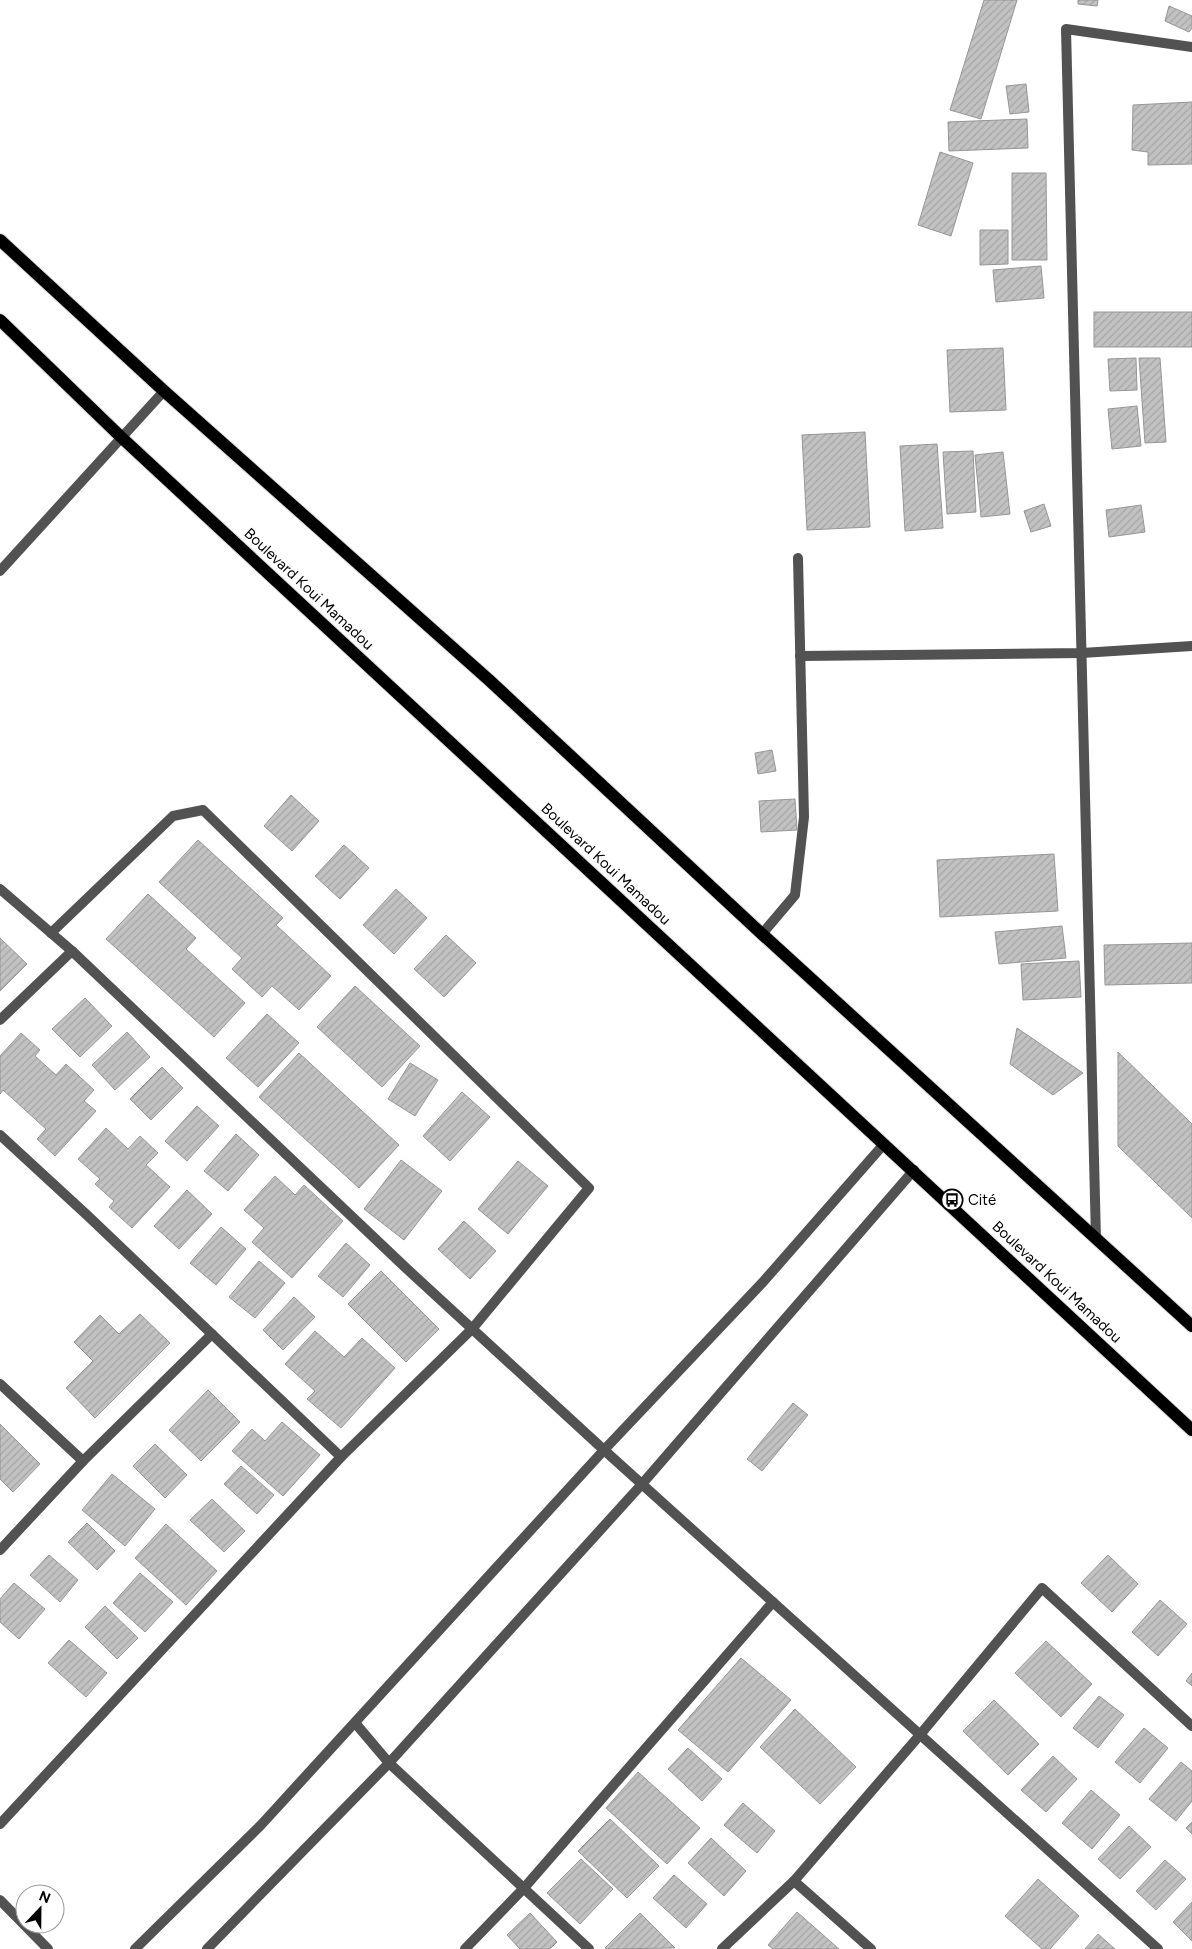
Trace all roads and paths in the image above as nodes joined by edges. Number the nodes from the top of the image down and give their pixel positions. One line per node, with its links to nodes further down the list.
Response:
1 (1192, 47): 9 (street)
2 (0, 240): 4 (main road)
3 (0, 320): 5 (main road, Boulevard Koui Mamadou)
4 (164, 391): 5 (street); 13 (main road)
5 (121, 437): 7 (street); 17 (main road, Boulevard Koui Mamadou)
6 (798, 558): 10 (street)
7 (0, 571)
8 (1192, 646): 9 (street)
9 (1082, 653): 10 (street); 19 (street)
10 (800, 656): 13 (street)
11 (0, 889): 12 (street)
12 (51, 933): 14 (street); 21 (street)
13 (762, 934): 19 (main road)
14 (72, 951): 15 (street); 21 (street)
15 (0, 1020)
16 (0, 1135): 22 (street)
17 (884, 1144): 18 (main road, Boulevard Koui Mamadou); 25 (street)
18 (914, 1170): 24 (main road, Boulevard Koui Mamadou); 28 (street)
19 (1096, 1239): 20 (main road)
20 (1192, 1326)
21 (472, 1329): 25 (street); 26 (street)
22 (212, 1334): 26 (street); 27 (street)
23 (0, 1384): 27 (street)
24 (1192, 1430)
25 (604, 1450): 28 (street); 31 (street)
26 (341, 1457): 35 (street)
27 (83, 1461): 29 (street)
28 (642, 1484): 30 (street); 34 (street)
29 (0, 1550)
30 (773, 1602): 33 (street); 37 (street)
31 (356, 1724): 34 (street); 40 (street)
32 (1192, 1726): 33 (street)
33 (919, 1736): 36 (street); 46 (street)
34 (389, 1763): 37 (street); 41 (street)
35 (0, 1824)
36 (794, 1881): 44 (street); 45 (street)
37 (524, 1888): 42 (street); 43 (street)
38 (0, 1900): 39 (street)
39 (48, 1949)
40 (135, 1949)
41 (207, 1949)
42 (465, 1949)
43 (589, 1949)
44 (722, 1949)
45 (871, 1949)
46 (1158, 1949)

